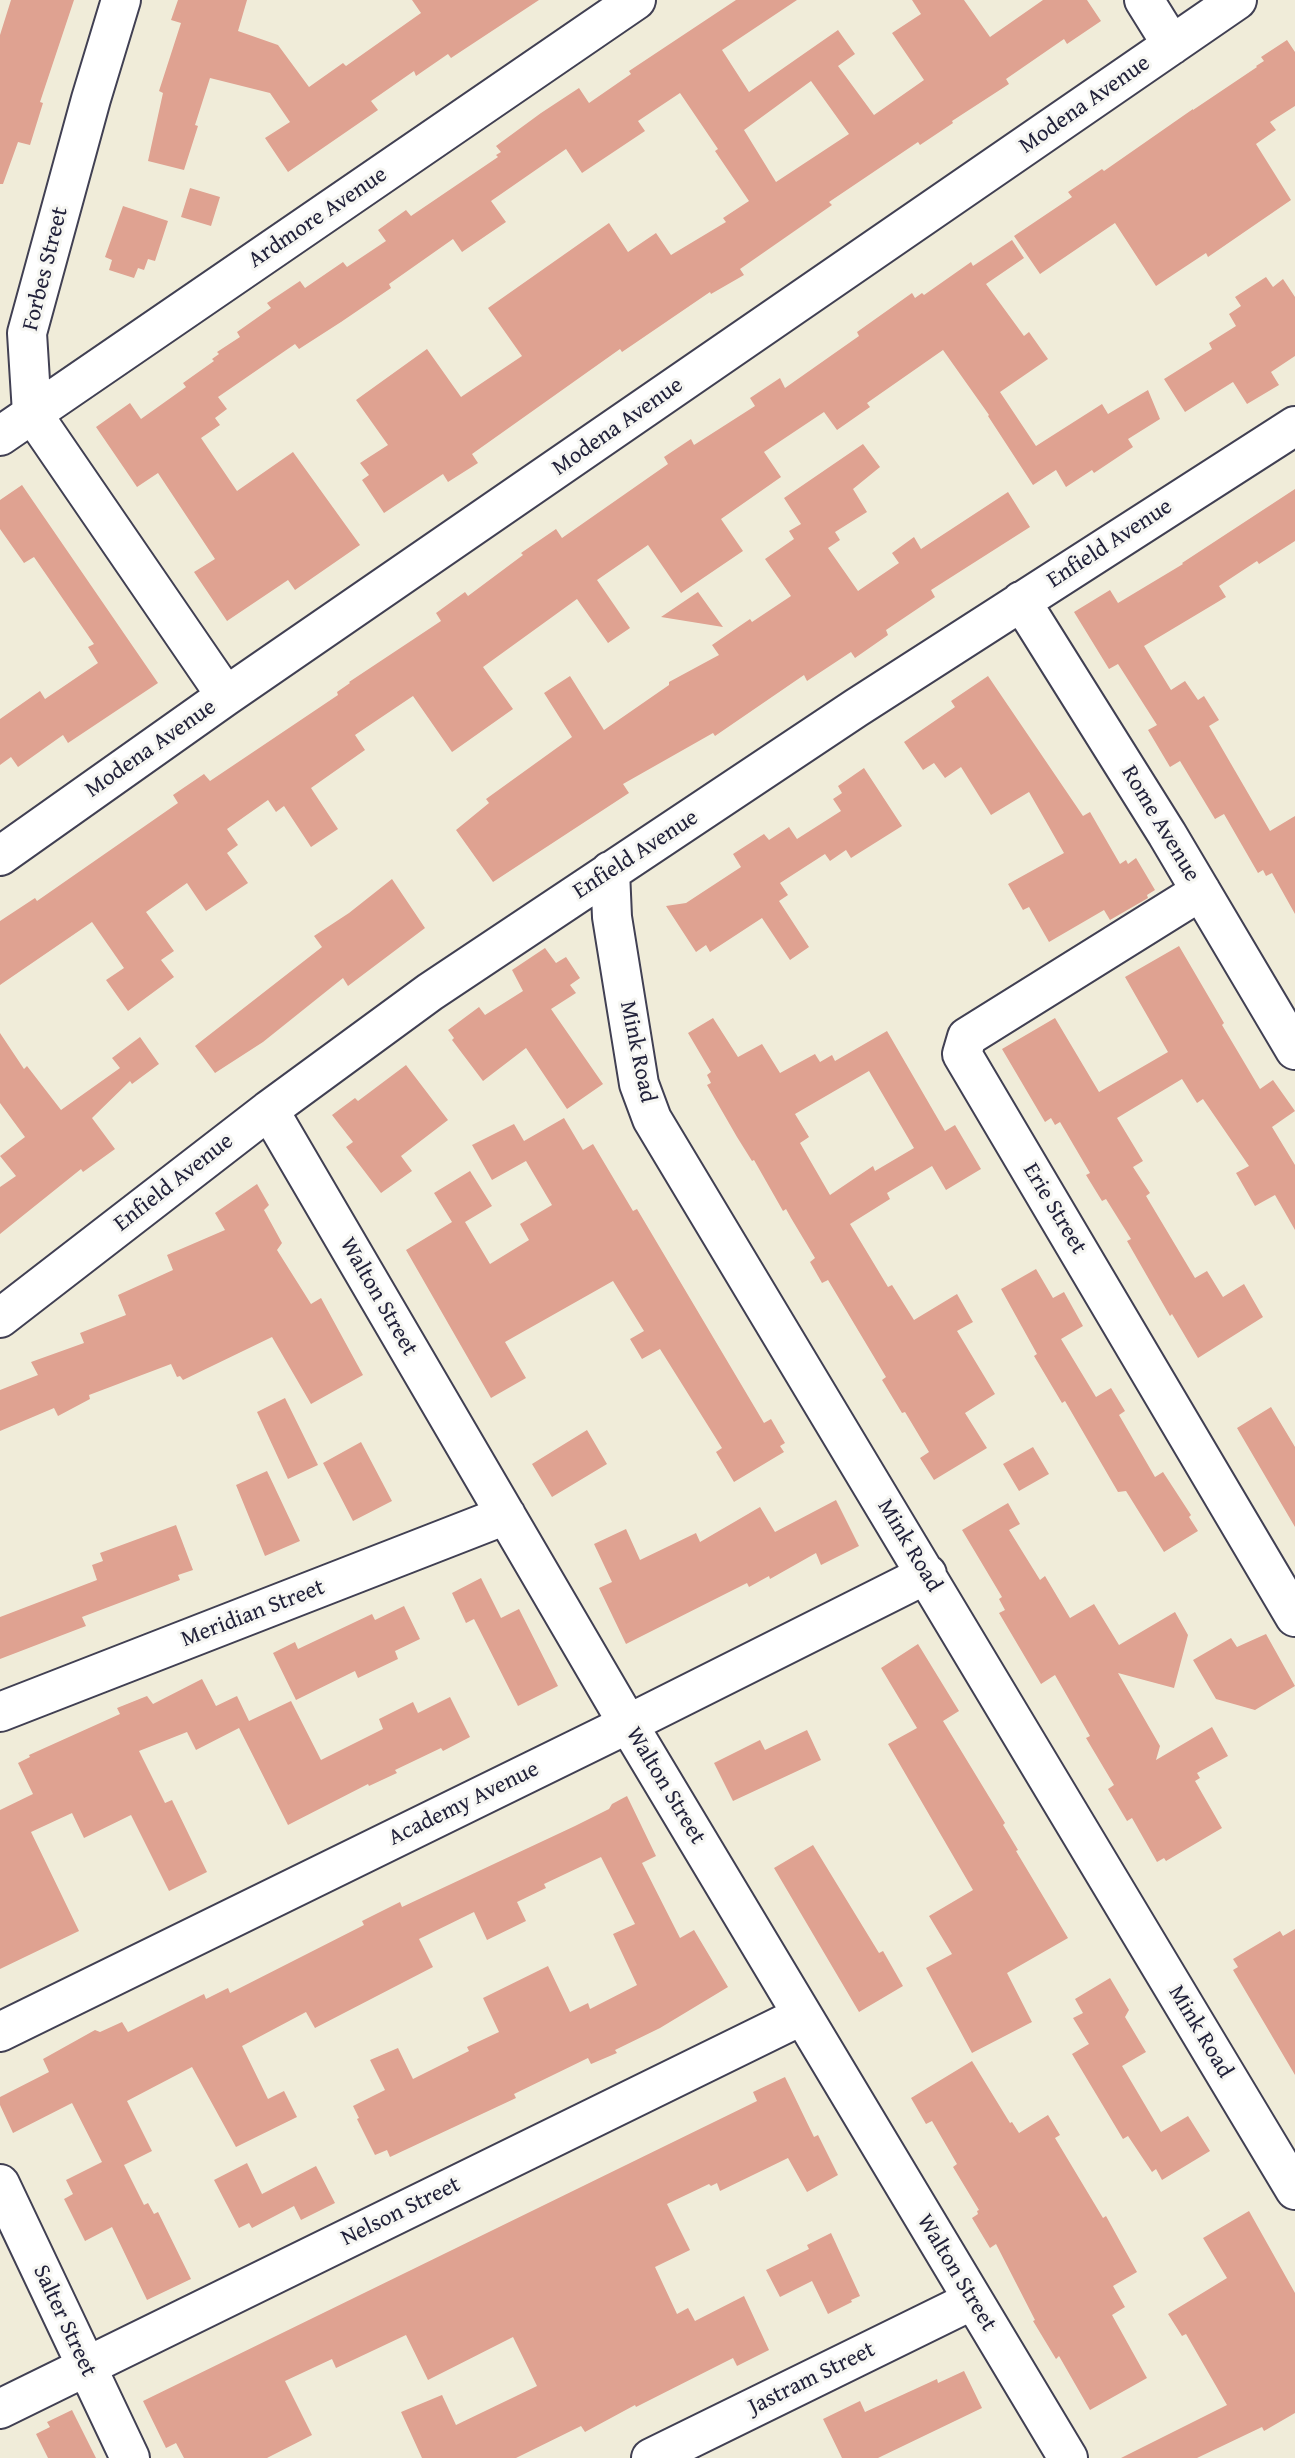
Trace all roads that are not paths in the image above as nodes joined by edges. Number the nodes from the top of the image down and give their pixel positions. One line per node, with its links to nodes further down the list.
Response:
1 (121, 0): 6 (street, Forbes Street)
2 (636, 0): 6 (street, Ardmore Avenue)
3 (1144, 0): 5 (street)
4 (1237, 0): 5 (street, Modena Avenue)
5 (1171, 45): 10 (street, Modena Avenue)
6 (32, 413): 8 (street, Ardmore Avenue); 10 (street)
7 (1295, 426): 9 (street, Enfield Avenue)
8 (0, 436)
9 (1021, 601): 12 (street, Enfield Avenue); 13 (street, Rome Avenue)
10 (226, 696): 11 (street, Modena Avenue)
11 (0, 856)
12 (610, 871): 15 (street, Enfield Avenue); 18 (street, Mink Road)
13 (1201, 891): 14 (street, Rome Avenue); 19 (street, Erie Street)
14 (1295, 1050)
15 (269, 1110): 16 (street, Enfield Avenue); 17 (street, Walton Street)
16 (0, 1318)
17 (506, 1515): 20 (street, Meridian Street); 21 (street, Walton Street)
18 (927, 1574): 21 (street, Academy Avenue); 25 (street, Mink Road)
19 (1295, 1617)
20 (0, 1712)
21 (628, 1724): 22 (street, Walton Street); 23 (street, Academy Avenue)
22 (802, 2016): 26 (street, Walton Street); 27 (street, Nelson Street)
23 (0, 2032)
24 (0, 2184): 27 (street, Salter Street)
25 (1295, 2190)
26 (973, 2300): 30 (street, Jastram Street); 31 (street, Walton Street)
27 (85, 2367): 28 (street, Nelson Street); 29 (street, Salter Street)
28 (0, 2409)
29 (130, 2458)
30 (652, 2458)
31 (1068, 2458)

